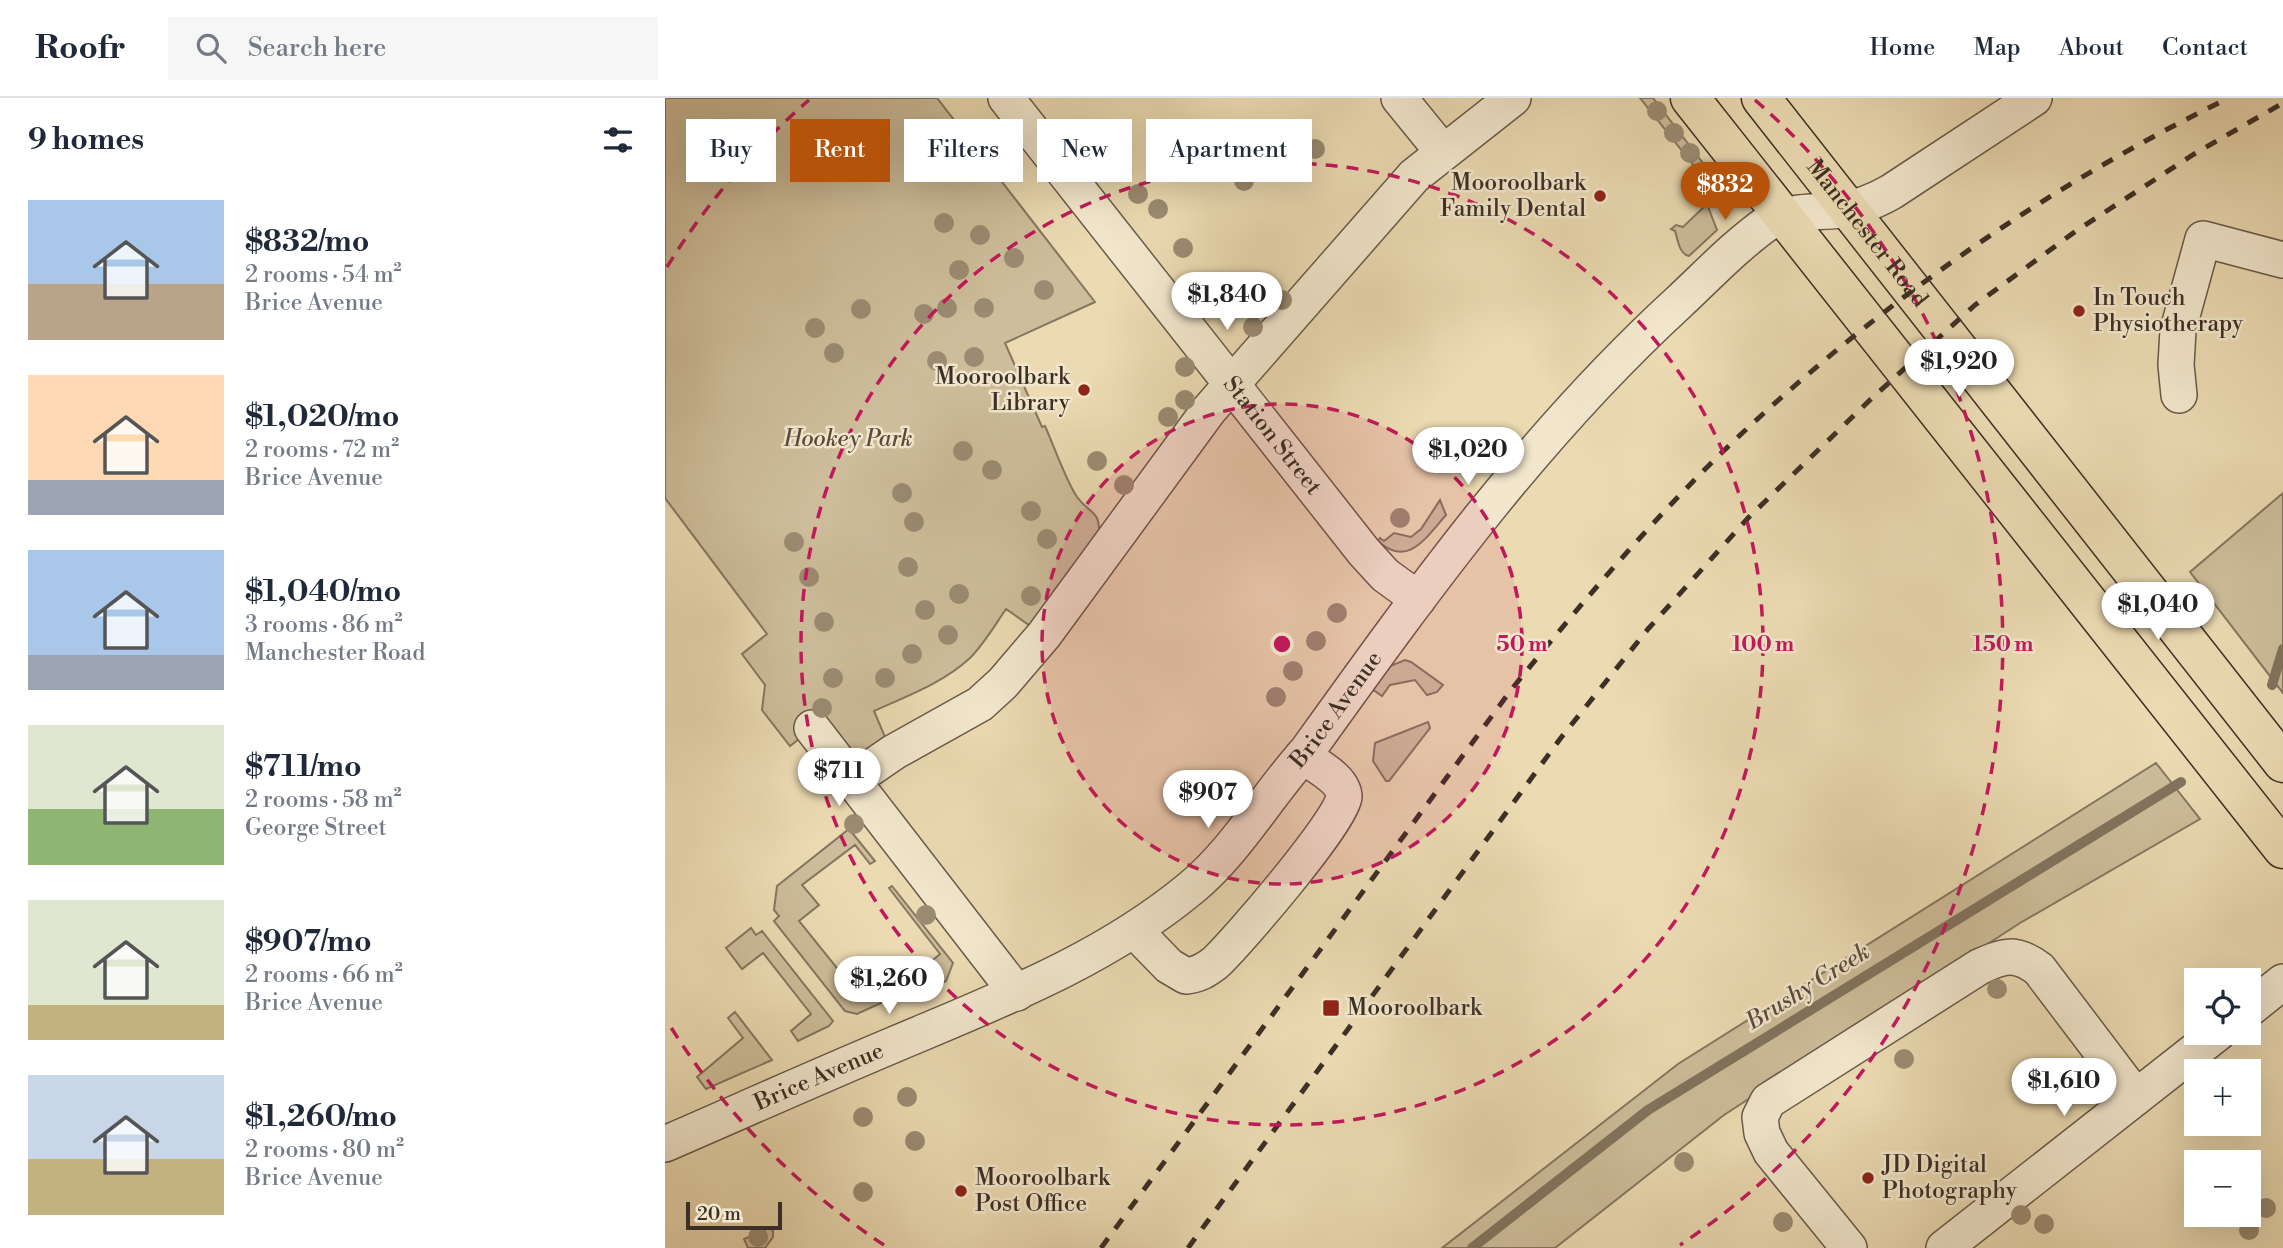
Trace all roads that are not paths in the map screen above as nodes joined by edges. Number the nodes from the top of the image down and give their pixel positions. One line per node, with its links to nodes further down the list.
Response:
1 (1006, 98): 11 (street, Station Street)
2 (1399, 98): 7 (street)
3 (1513, 98): 7 (street)
4 (1690, 98): 9 (main road)
5 (1761, 98): 8 (main road, Manchester Road)
6 (2034, 98): 8 (street, Brice Avenue)
7 (1443, 152): 11 (street)
8 (1848, 209): 9 (street, Brice Avenue); 16 (main road, Manchester Road)
9 (1784, 216): 13 (street, Brice Avenue); 18 (main road)
10 (2283, 260): 12 (street)
11 (1232, 384): 13 (street, Station Street); 17 (street)
12 (2179, 395)
13 (1418, 598): 15 (street, Brice Avenue)
14 (812, 728): 17 (street)
15 (1303, 756): 19 (street, Brice Avenue); 19 (street)
16 (2283, 763)
17 (853, 780): 21 (street)
18 (2283, 849)
19 (1134, 930): 21 (street, Brice Avenue)
20 (2283, 982): 22 (street)
21 (1017, 993): 25 (street, Brice Avenue)
22 (2261, 999)
23 (2202, 1045): 24 (street)
24 (2136, 1097): 26 (street); 27 (street)
25 (665, 1144)
26 (1849, 1248)
27 (1944, 1248)

